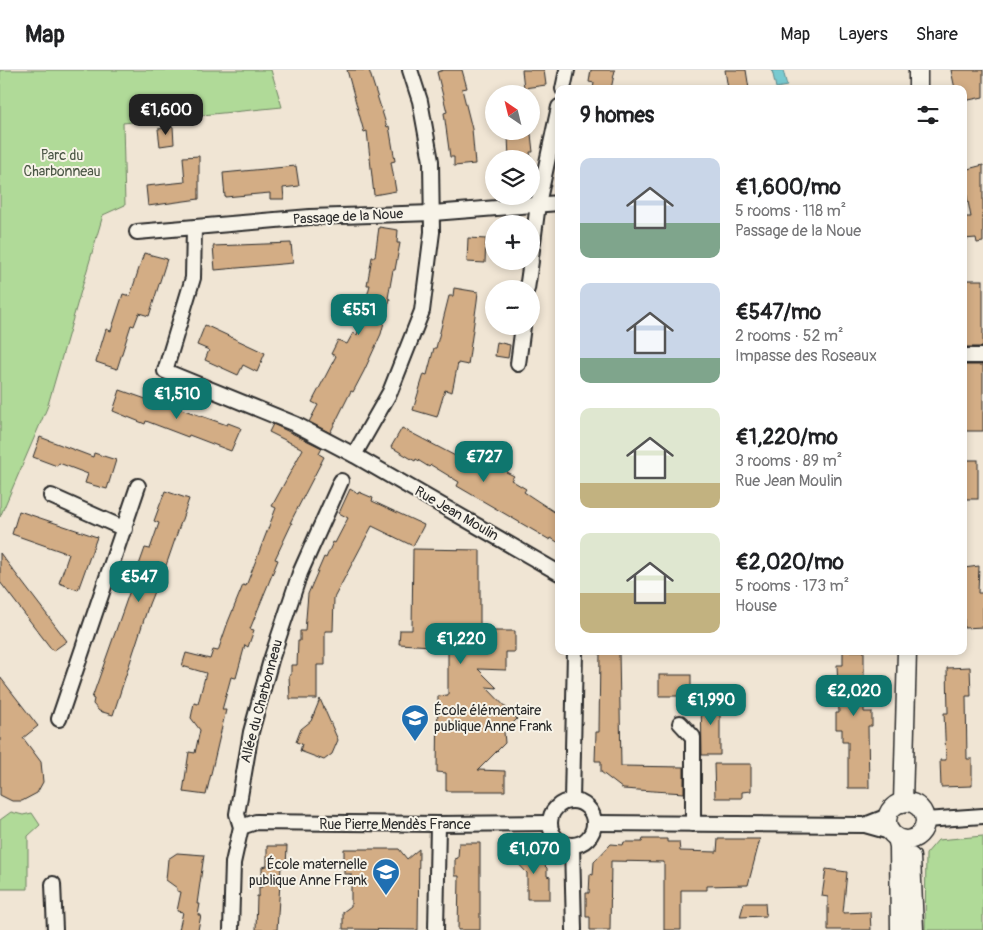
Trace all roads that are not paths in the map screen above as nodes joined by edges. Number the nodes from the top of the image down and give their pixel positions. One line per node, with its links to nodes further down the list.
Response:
1 (410, 70): 11 (street)
2 (567, 70): 4 (street)
3 (918, 70): 5 (street)
4 (564, 85)
5 (918, 85)
6 (555, 125): 7 (street)
7 (540, 195)
8 (555, 202): 9 (street, Passage de la Noue)
9 (540, 204)
10 (526, 205): 11 (street, Passage de la Noue)
11 (433, 213): 12 (street, Passage de la Noue); 18 (street)
12 (194, 228): 13 (street, Passage de la Noue); 18 (street, Rue Jean Moulin)
13 (137, 232)
14 (522, 335): 17 (street)
15 (967, 356): 16 (street)
16 (983, 356)
17 (518, 364)
18 (354, 455): 23 (street, Rue Jean Moulin)
19 (340, 481): 36 (street, Allée du Charbonneau)
20 (138, 486): 22 (street)
21 (51, 496): 22 (street)
22 (125, 529): 26 (street)
23 (555, 571)
24 (575, 655): 28 (street)
25 (907, 655): 29 (street)
26 (59, 719)
27 (680, 723): 35 (street)
28 (572, 801): 32 (street); 33 (street)
29 (904, 803): 31 (street); 37 (street)
30 (983, 816): 31 (street)
31 (925, 820): 37 (street)
32 (550, 823): 34 (street, Rue Pierre Mendès France); 38 (street)
33 (594, 823): 35 (street); 38 (street)
34 (438, 824): 36 (street, Rue Pierre Mendès France); 42 (street)
35 (693, 824): 37 (street)
36 (241, 828): 41 (street, Allée du Charbonneau)
37 (897, 831): 44 (street); 45 (street)
38 (572, 845): 43 (street)
39 (53, 884): 40 (street)
40 (55, 930)
41 (231, 930)
42 (436, 930)
43 (574, 930)
44 (900, 930)
45 (914, 930)

